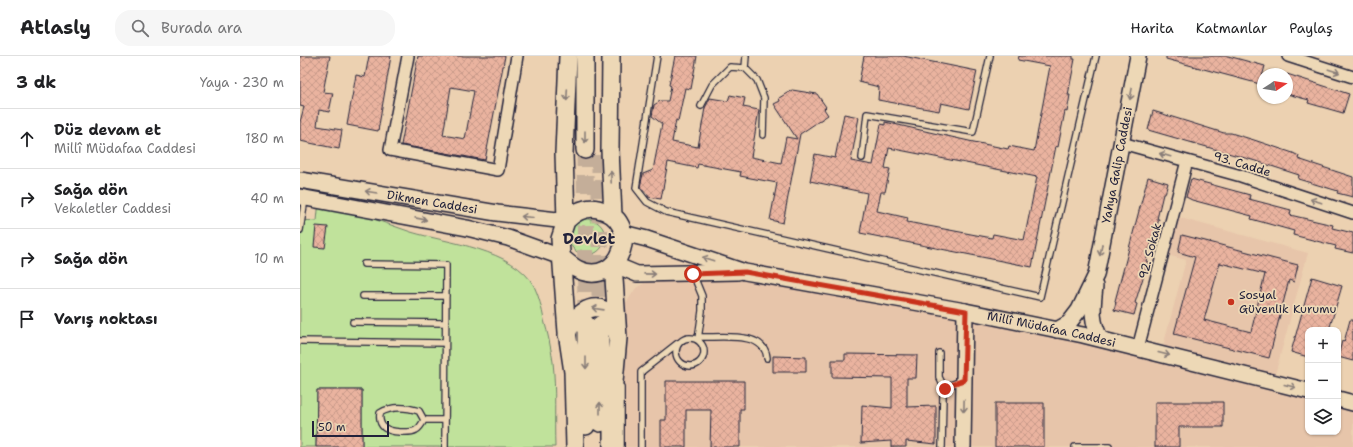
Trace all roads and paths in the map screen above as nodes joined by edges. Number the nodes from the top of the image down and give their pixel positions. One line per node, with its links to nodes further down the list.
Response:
1 (408, 56): 2 (street)
2 (517, 56)
3 (568, 56): 24 (main road, one-way to 24)
4 (585, 56): 5 (main road, one-way to 5)
5 (600, 56)
6 (611, 56): 23 (main road, one-way to 6)
7 (657, 56): 10 (lane)
8 (746, 56): 13 (lane)
9 (990, 56): 18 (lane)
10 (1096, 56)
11 (1138, 56): 17 (main road, Yahya Galip Caddesi, one-way to 17)
12 (1288, 56): 14 (street, one-way to 14)
13 (744, 68): 15 (lane); 16 (lane)
14 (1353, 77)
15 (701, 106)
16 (763, 135)
17 (1122, 143): 19 (street, 93. Cadde, one-way to 17); 32 (main road, Yahya Galip Caddesi, one-way to 32)
18 (862, 158)
19 (1187, 161): 22 (street, 93. Cadde, one-way to 19); 46 (street, 92. Sokak)
20 (300, 180): 24 (main road, Dikmen Caddesi, one-way to 20)
21 (303, 197): 25 (lane); 27 (main road, Dikmen Caddesi, one-way to 27)
22 (1353, 213)
23 (613, 216): 24 (main road); 26 (main road)
24 (566, 221): 27 (main road)
25 (300, 230)
26 (623, 233): 29 (main road); 30 (main road, Millî Müdafaa Caddesi, one-way to 26)
27 (561, 257): 29 (main road); 39 (main road)
28 (364, 264): 34 (lane)
29 (613, 264): 31 (main road, Millî Müdafaa Caddesi, one-way to 31); 40 (main road)
30 (745, 272): 31 (main road, Millî Müdafaa Caddesi); 35 (main road, Millî Müdafaa Caddesi)
31 (693, 274): 41 (lane)
32 (1096, 275): 38 (main road, Yahya Galip Caddesi); 42 (main road, Yahya Galip Caddesi)
33 (363, 296): 34 (lane)
34 (446, 296): 37 (lane)
35 (966, 311): 38 (main road, Millî Müdafaa Caddesi); 49 (main road)
36 (353, 322): 37 (lane)
37 (446, 323): 44 (lane)
38 (1058, 330): 42 (main road, Millî Müdafaa Caddesi)
39 (567, 332): 40 (main road, one-way to 39); 57 (main road); 58 (main road)
40 (618, 338): 61 (main road); 62 (lane)
41 (698, 339): 45 (lane); 45 (lane); 48 (lane)
42 (1101, 339): 46 (main road, Millî Müdafaa Caddesi)
43 (300, 341): 44 (lane)
44 (446, 344): 55 (lane)
45 (678, 344): 63 (lane)
46 (1138, 348): 51 (main road, Millî Müdafaa Caddesi, one-way to 51)
47 (939, 353): 50 (lane)
48 (767, 358)
49 (964, 380): 50 (lane); 65 (main road, one-way to 65)
50 (945, 389): 64 (lane)
51 (1305, 390)
52 (1341, 400): 53 (main road)
53 (1353, 403)
54 (424, 420): 54 (lane); 55 (lane)
55 (445, 420): 56 (lane)
56 (445, 447)
57 (564, 447)
58 (575, 447)
59 (586, 447): 60 (main road, one-way to 59)
60 (600, 447)
61 (612, 447)
62 (621, 447)
63 (641, 447)
64 (942, 447)
65 (963, 447)
66 (1075, 447): 67 (lane)
67 (1109, 447)

